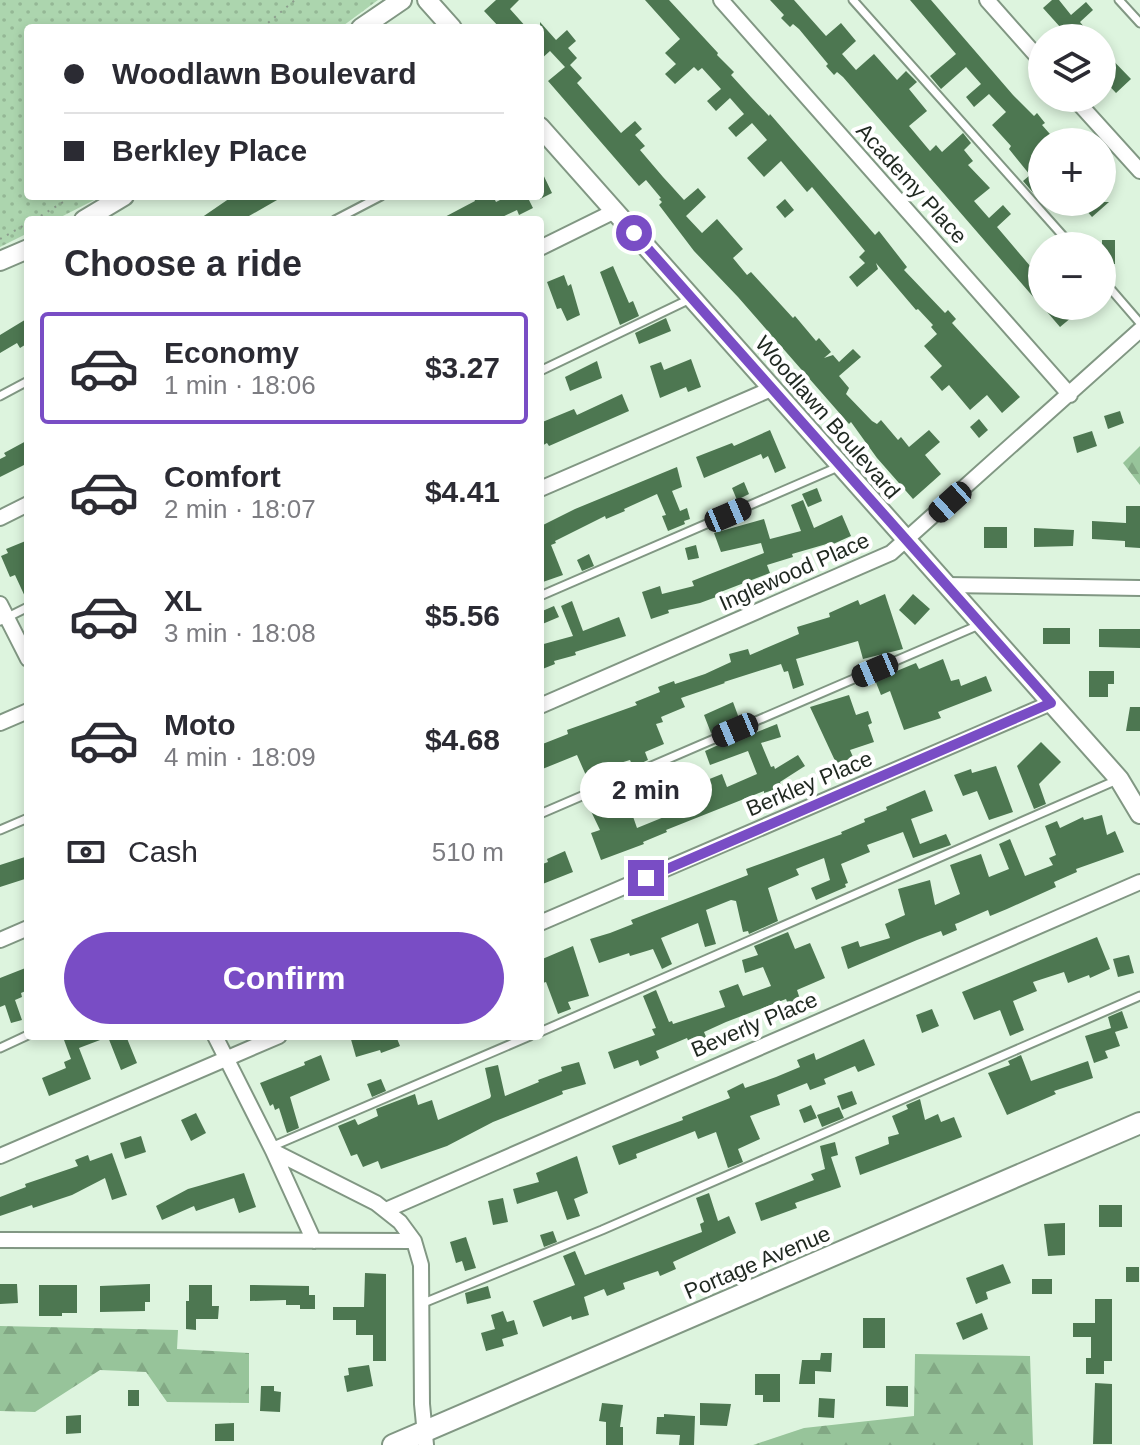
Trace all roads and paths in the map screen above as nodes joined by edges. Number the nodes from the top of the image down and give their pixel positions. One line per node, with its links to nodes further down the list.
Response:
1 (295, 0): 9 (path)
2 (402, 0): 10 (street)
3 (427, 0): 11 (street)
4 (721, 0): 36 (street, Academy Place)
5 (853, 0): 24 (lane)
6 (987, 0): 12 (street)
7 (1119, 0): 8 (lane)
8 (1140, 23)
9 (267, 24)
10 (367, 24)
11 (448, 24)
12 (1028, 46)
13 (1087, 112): 15 (street)
14 (544, 131): 19 (street, Woodlawn Boulevard)
15 (1140, 171)
16 (66, 200): 20 (path)
17 (117, 200): 21 (street)
18 (373, 200): 22 (lane)
19 (615, 211): 26 (street); 30 (street, Woodlawn Boulevard)
20 (40, 216)
21 (91, 216)
22 (343, 216)
23 (24, 225): 25 (path)
24 (1060, 232)
25 (0, 239)
26 (544, 246)
27 (24, 251): 28 (street)
28 (0, 261)
29 (1116, 295): 31 (lane)
30 (692, 299): 33 (lane); 35 (street, Woodlawn Boulevard)
31 (1140, 323)
32 (1140, 330): 36 (street, Inglewood Place)
33 (544, 369)
34 (24, 383): 37 (lane)
35 (771, 389): 38 (street, Woodlawn Boulevard); 39 (street)
36 (1070, 395): 42 (street, Inglewood Place)
37 (0, 396)
38 (840, 466): 42 (street, Woodlawn Boulevard); 45 (lane)
39 (544, 487)
40 (24, 506): 41 (street)
41 (0, 518)
42 (906, 542): 43 (street, Woodlawn Boulevard); 52 (street, Inglewood Place)
43 (945, 585): 44 (street); 49 (street, Woodlawn Boulevard)
44 (1140, 588)
45 (544, 594)
46 (0, 604): 48 (street)
47 (24, 609): 48 (lane)
48 (4, 620): 50 (street)
49 (980, 624): 51 (street, Woodlawn Boulevard); 56 (lane)
50 (24, 652)
51 (1051, 703): 55 (street, Woodlawn Boulevard); 61 (street, Berkley Place)
52 (544, 704)
53 (24, 713): 54 (street)
54 (0, 723)
55 (1119, 779): 57 (street, Woodlawn Boulevard); 65 (lane)
56 (544, 812)
57 (1140, 814)
58 (24, 820): 59 (lane)
59 (0, 830)
60 (1140, 882): 75 (street, Beverly Place)
61 (544, 921)
62 (24, 930): 63 (street)
63 (0, 940)
64 (1140, 996): 79 (lane)
65 (544, 1030)
66 (24, 1037): 70 (lane)
67 (217, 1040): 71 (street)
68 (270, 1040): 71 (street)
69 (521, 1040): 73 (lane)
70 (0, 1048)
71 (227, 1060): 73 (street); 74 (street)
72 (1140, 1123): 80 (main road, Portage Avenue)
73 (272, 1149): 75 (street); 77 (street)
74 (0, 1156)
75 (386, 1210): 78 (street)
76 (0, 1240): 77 (street)
77 (314, 1241): 78 (street)
78 (414, 1241): 79 (street)
79 (421, 1304): 80 (street)
80 (425, 1438): 81 (main road, Portage Avenue)
81 (393, 1445)

